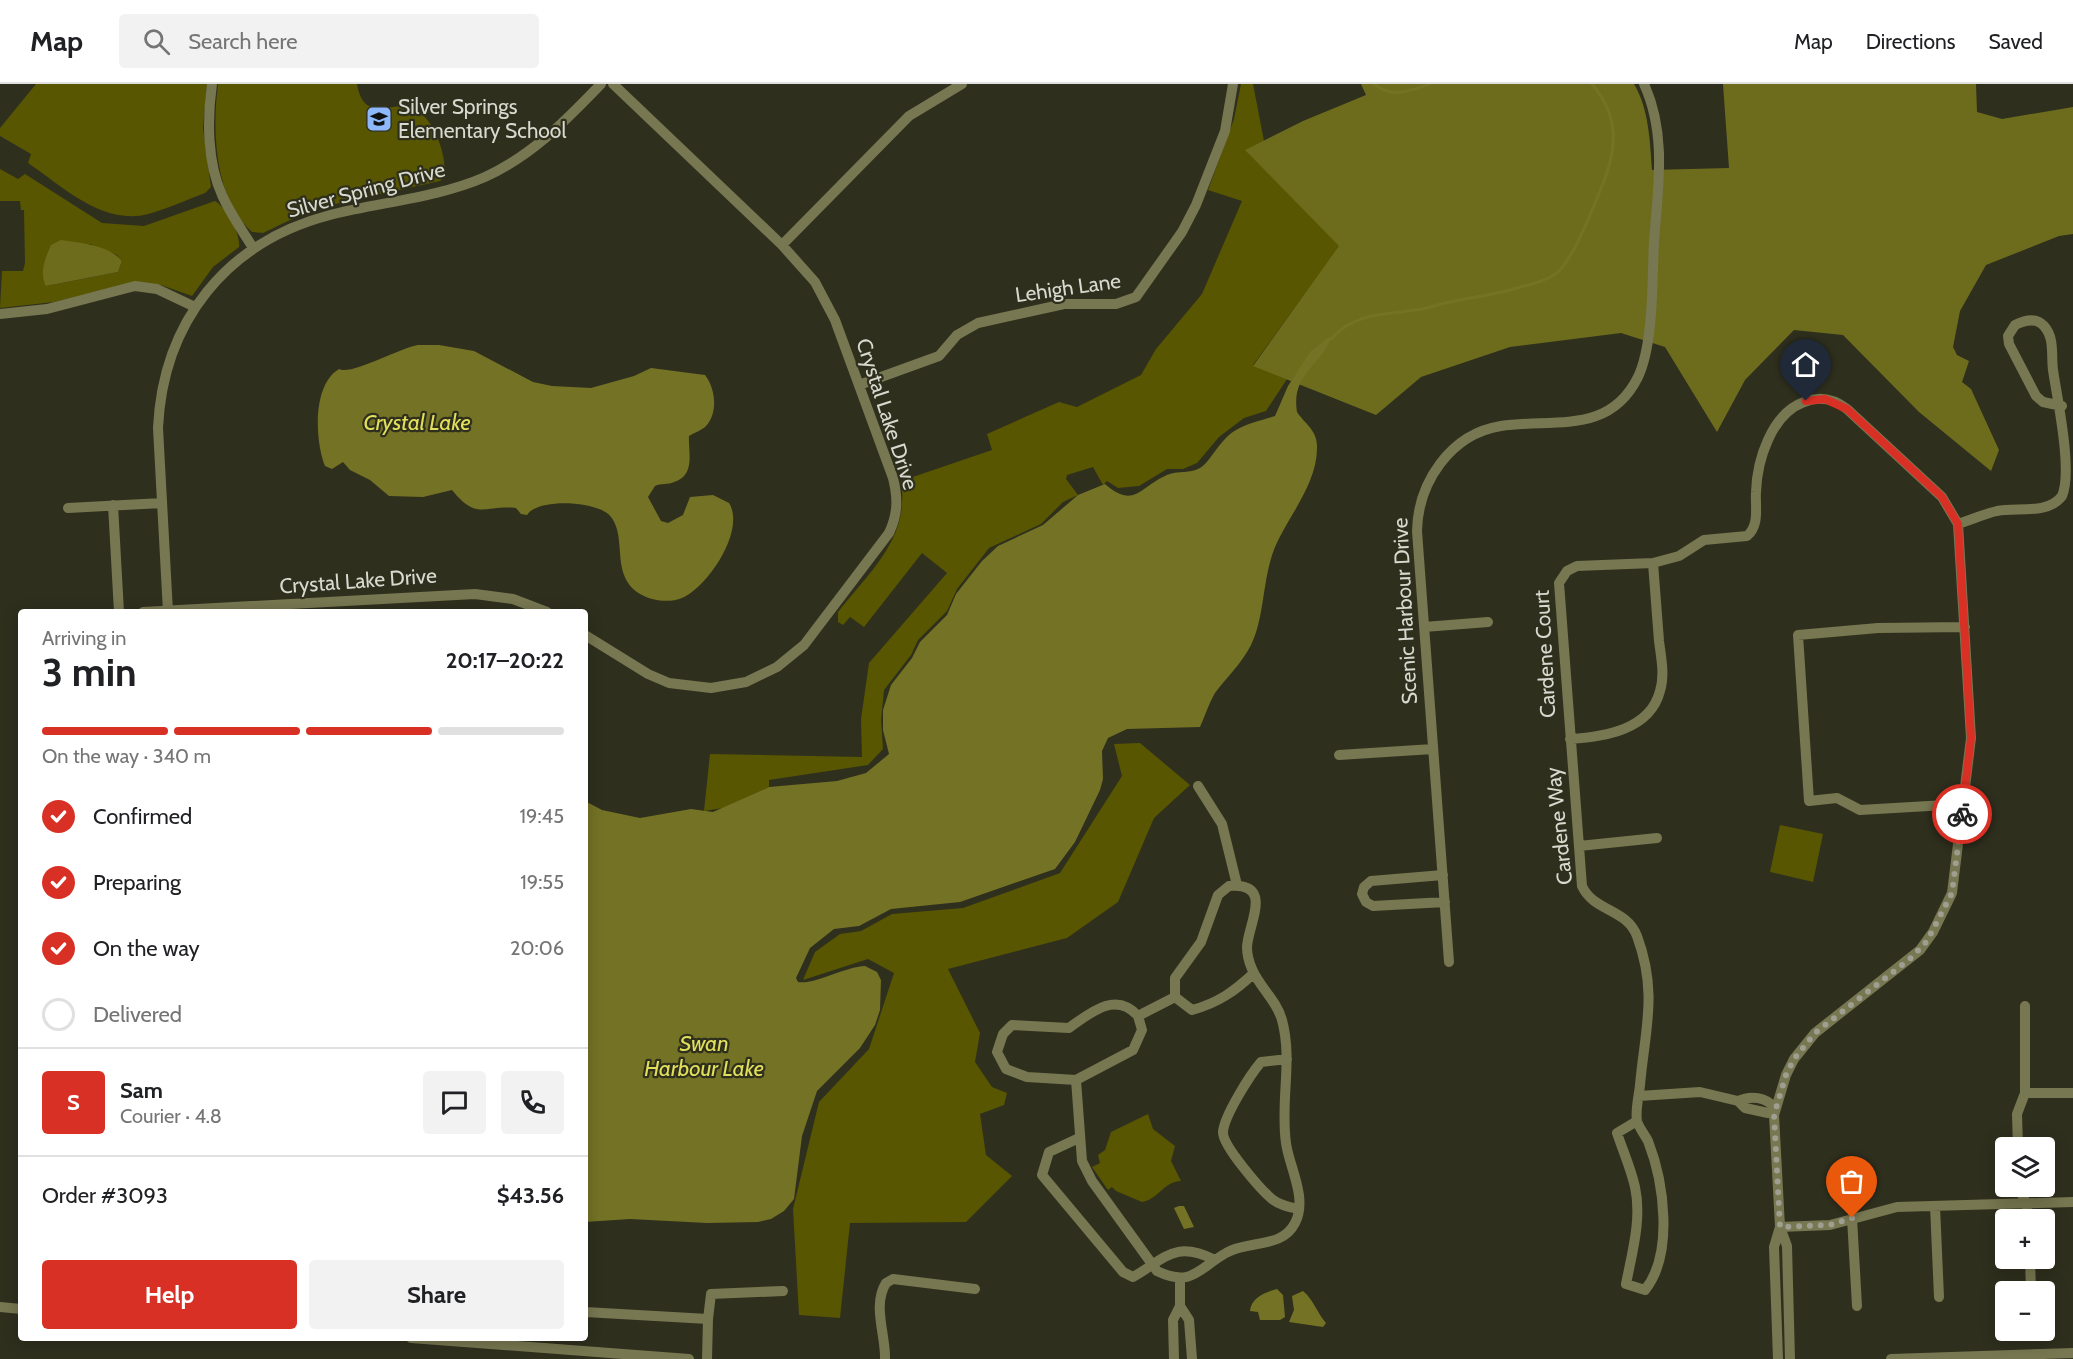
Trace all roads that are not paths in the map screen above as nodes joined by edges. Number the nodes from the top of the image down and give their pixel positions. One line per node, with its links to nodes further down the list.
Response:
1 (212, 84): 8 (street)
2 (601, 84): 8 (street, Silver Spring Drive)
3 (613, 84): 7 (street, Crystal Lake Drive)
4 (962, 84): 7 (street)
5 (1233, 84): 11 (street, Lehigh Lane)
6 (1644, 84): 23 (street, Scenic Harbour Drive)
7 (782, 245): 11 (street, Crystal Lake Drive)
8 (253, 248): 9 (street, Silver Spring Drive)
9 (195, 307): 10 (street); 13 (street, Silver Spring Drive)
10 (0, 314)
11 (859, 386): 25 (street, Crystal Lake Drive)
12 (2062, 406): 12 (street); 16 (street)
13 (162, 503): 14 (street); 19 (street, Silver Spring Drive)
14 (113, 506): 15 (street); 18 (street)
15 (68, 508)
16 (1958, 524): 17 (street); 24 (street)
17 (1653, 563): 26 (street, Cardene Court); 26 (street, Cardene Court)
18 (120, 609)
19 (168, 609)
20 (204, 609): 21 (street, Crystal Lake Drive)
21 (539, 609)
22 (1488, 622): 23 (street)
23 (1424, 627): 27 (street, Scenic Harbour Drive)
24 (1965, 627): 30 (street); 30 (street)
25 (588, 637)
26 (1570, 739): 32 (street, Cardene Way)
27 (1433, 749): 28 (street); 33 (street, Scenic Harbour Drive)
28 (1339, 755)
29 (1198, 786): 34 (street)
30 (1963, 804): 46 (street)
31 (1657, 838): 32 (street)
32 (1579, 846): 45 (street, Cardene Way)
33 (1443, 875): 35 (street, Scenic Harbour Drive); 35 (street)
34 (1237, 885): 37 (street); 38 (street)
35 (1445, 902): 36 (street, Scenic Harbour Drive)
36 (1449, 963)
37 (1254, 973): 38 (street); 41 (street)
38 (1175, 997): 40 (street)
39 (2025, 1006): 43 (street)
40 (1138, 1016): 42 (street); 42 (street)
41 (1287, 1059): 54 (street); 54 (street)
42 (1076, 1080): 49 (street)
43 (2025, 1093): 44 (street); 48 (street)
44 (2073, 1093)
45 (1639, 1096): 46 (street); 47 (street)
46 (1775, 1108): 57 (street)
47 (1637, 1121): 47 (street)
48 (2018, 1137)
49 (1079, 1138): 59 (street); 59 (street)
50 (2023, 1197): 52 (street)
51 (2073, 1202): 52 (street)
52 (2027, 1205): 53 (street); 55 (street)
53 (1935, 1206): 56 (street); 63 (street)
54 (1298, 1209): 58 (street)
55 (2027, 1209)
56 (1852, 1218): 57 (street); 65 (street)
57 (1780, 1227): 79 (street); 80 (street)
58 (1215, 1260): 59 (street); 60 (street)
59 (1151, 1264): 60 (street)
60 (1180, 1278): 64 (street)
61 (975, 1289): 76 (street)
62 (783, 1291): 69 (street)
63 (1939, 1297)
64 (1180, 1306): 77 (street); 78 (street)
65 (1857, 1306)
66 (0, 1307): 67 (street)
67 (18, 1309)
68 (588, 1312): 69 (street)
69 (708, 1319): 75 (street)
70 (439, 1341): 72 (street)
71 (2073, 1353): 81 (street)
72 (559, 1354): 73 (street)
73 (575, 1355): 74 (street)
74 (688, 1359)
75 (707, 1359)
76 (885, 1359)
77 (1173, 1359)
78 (1192, 1359)
79 (1778, 1359)
80 (1790, 1359)
81 (1891, 1359)

